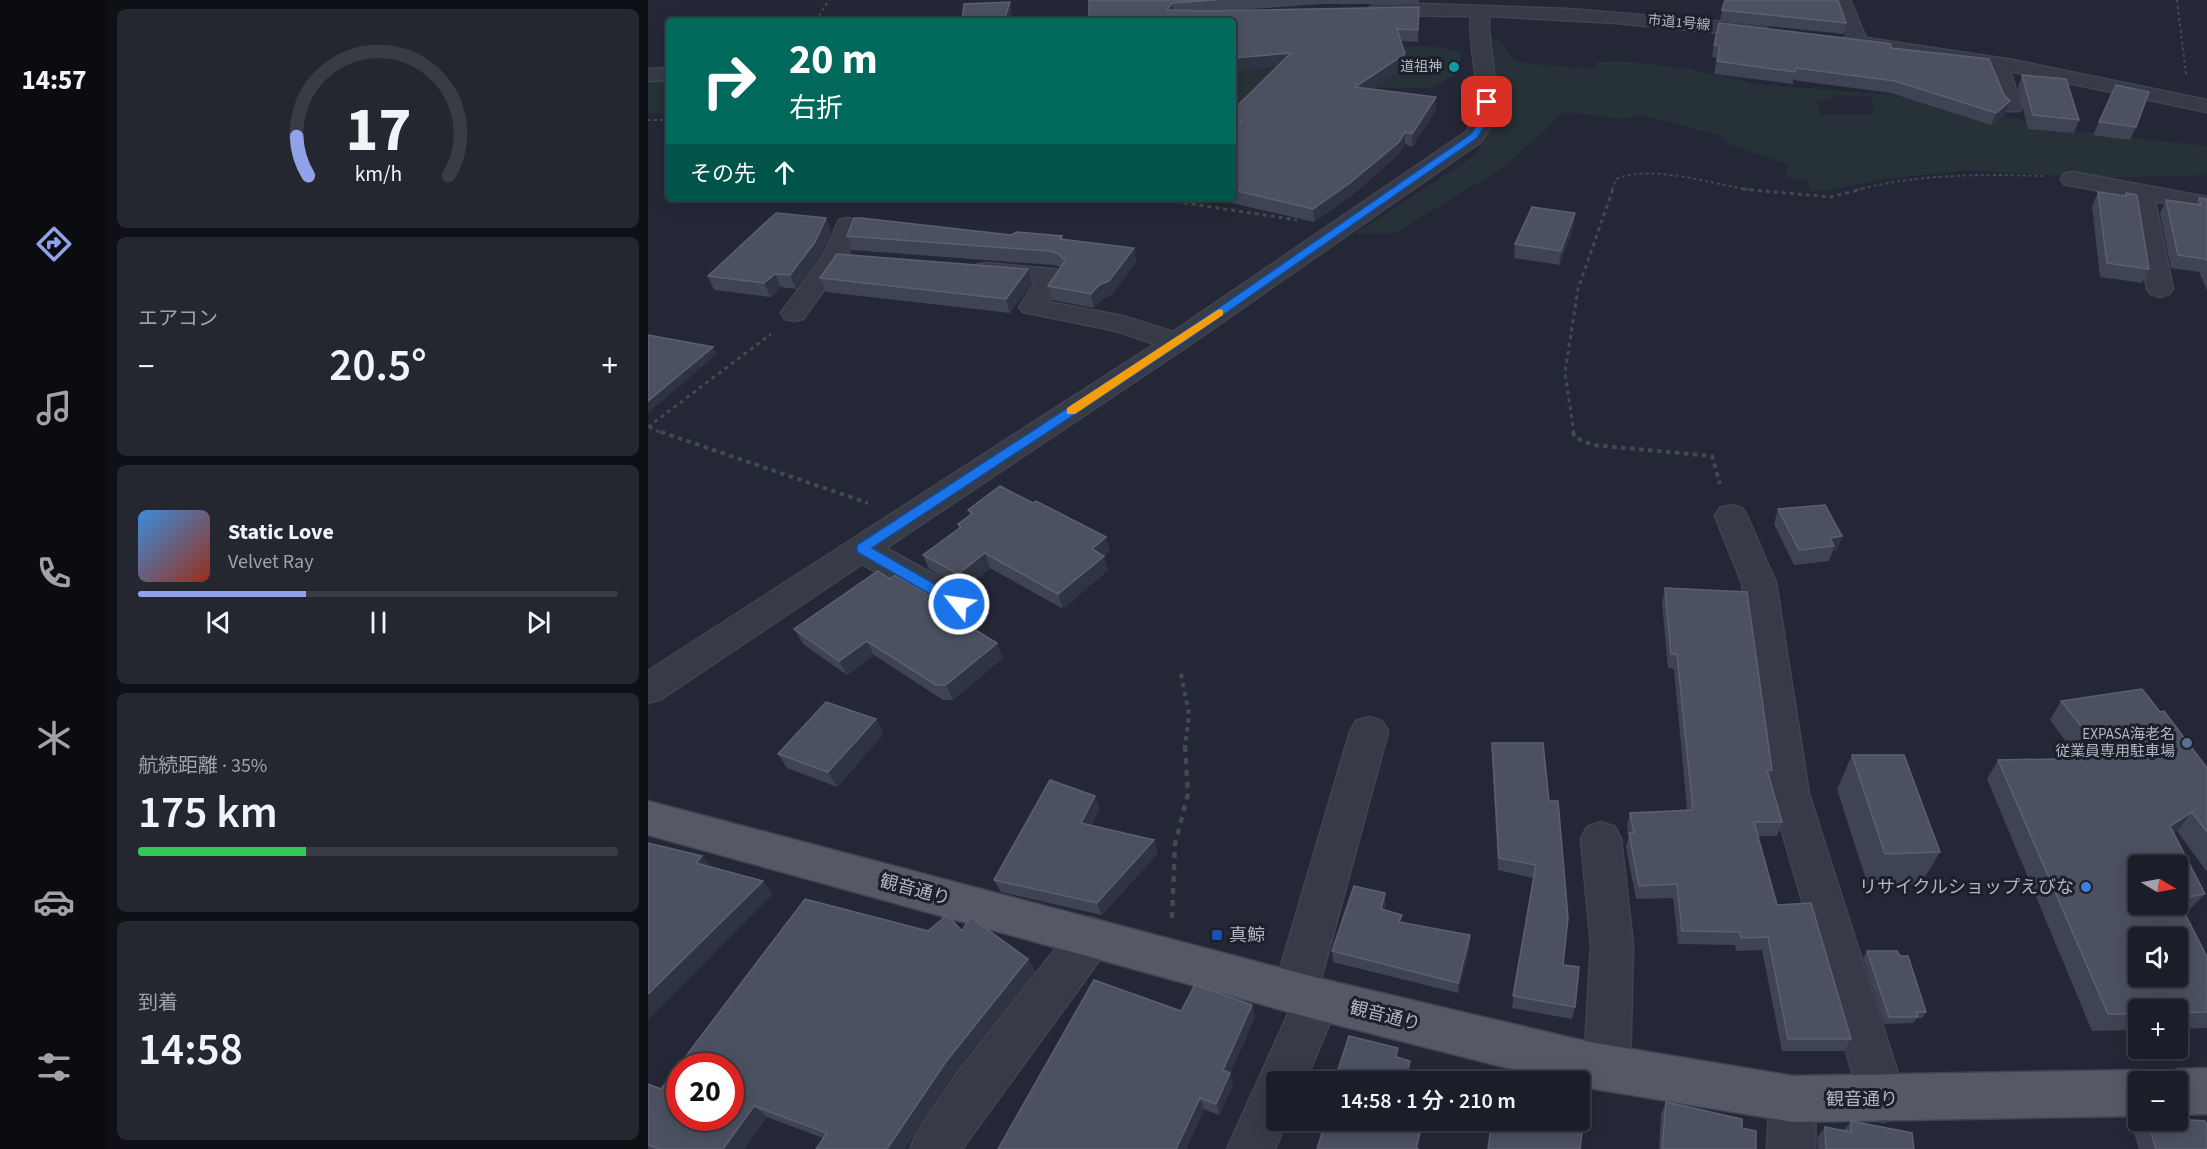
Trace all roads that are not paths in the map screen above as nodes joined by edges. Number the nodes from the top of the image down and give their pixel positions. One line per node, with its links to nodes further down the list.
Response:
1 (1841, 0): 7 (street)
2 (1440, 5): 3 (street, 市道1号線); 4 (street, 市道1号線)
3 (1355, 11)
4 (1479, 18): 5 (street, 市道1号線); 20 (street)
5 (1785, 33)
6 (1832, 39): 7 (street)
7 (1856, 42): 8 (street)
8 (1998, 64): 11 (street); 12 (street)
9 (666, 74): 10 (street)
10 (648, 75)
11 (2207, 106)
12 (2012, 107)
13 (2072, 179): 14 (street)
14 (2142, 192): 15 (street); 18 (street)
15 (2207, 204)
16 (847, 225): 19 (street)
17 (962, 268): 20 (street)
18 (2160, 289)
19 (794, 313)
20 (1176, 342): 22 (street)
21 (1731, 516): 36 (street)
22 (862, 549): 23 (street); 24 (street)
23 (959, 604)
24 (648, 689)
25 (1368, 732): 29 (street)
26 (648, 818): 28 (main road, 観音通り)
27 (1600, 839): 30 (street)
28 (1091, 937): 29 (main road, 観音通り); 38 (street)
29 (1307, 996): 30 (main road, 観音通り); 31 (street)
30 (1607, 1068): 35 (main road, 観音通り)
31 (1284, 1071)
32 (2207, 1091): 33 (main road)
33 (2188, 1092)
34 (2128, 1093): 36 (main road, 観音通り)
35 (1793, 1099): 36 (main road, 観音通り); 40 (street)
36 (1883, 1099)
37 (1266, 1115): 39 (street)
38 (934, 1149)
39 (1251, 1149)
40 (1791, 1149)

